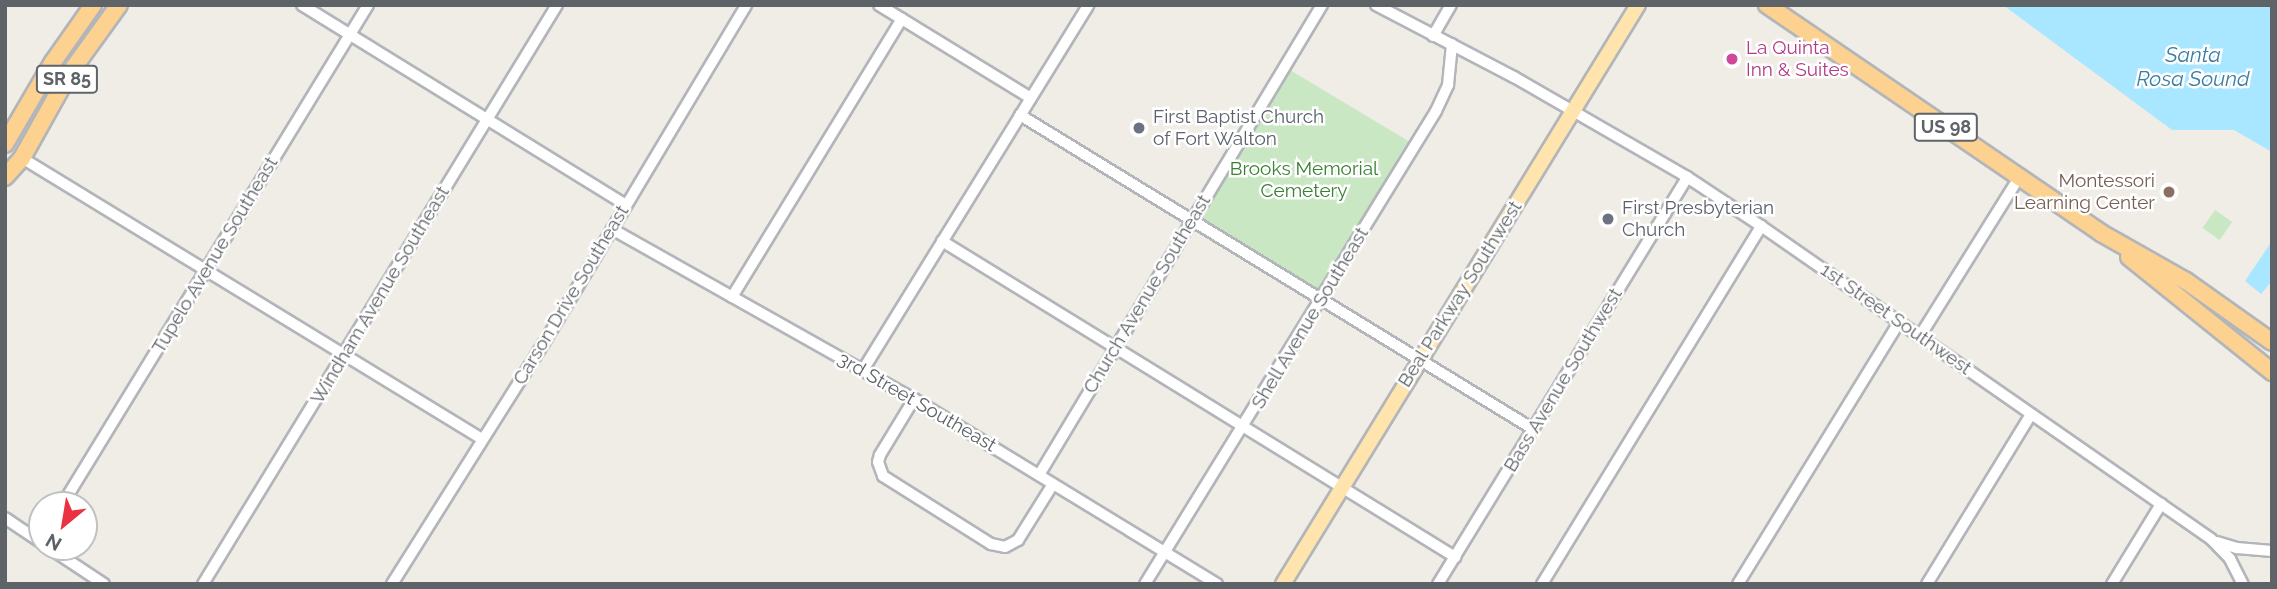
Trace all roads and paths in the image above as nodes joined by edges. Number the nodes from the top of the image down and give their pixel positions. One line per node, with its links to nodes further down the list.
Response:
1 (93, 5): 23 (highway, SR 85)
2 (119, 5): 24 (highway, SR 85)
3 (302, 5): 16 (street)
4 (368, 5): 16 (street, Tupelo Avenue Southeast)
5 (558, 5): 22 (street, Windham Avenue Southeast)
6 (746, 5): 28 (street, Carson Drive Southeast)
7 (879, 5): 14 (street)
8 (1088, 5): 19 (street)
9 (1322, 5): 29 (street, Church Avenue Southeast)
10 (1376, 5): 17 (street, 1st Street Southwest)
11 (1451, 5): 17 (street)
12 (1638, 5): 20 (main road, Beal Parkway Southwest)
13 (1767, 5): 25 (highway, US 98)
14 (892, 9): 15 (street)
15 (902, 19): 19 (street); 35 (street)
16 (351, 34): 22 (street); 34 (street, Tupelo Avenue Southeast)
17 (1433, 36): 18 (street, 1st Street Southwest)
18 (1452, 44): 20 (street, 1st Street Southwest); 36 (street, Shell Avenue Southeast)
19 (1031, 98): 21 (street)
20 (1573, 111): 27 (street, 1st Street Southwest); 42 (main road, Beal Parkway Southwest)
21 (1020, 115): 29 (street); 33 (street)
22 (488, 119): 28 (street); 41 (street, Windham Avenue Southeast)
23 (5, 146): 24 (main road)
24 (22, 158): 26 (highway, SR 85); 34 (street)
25 (2020, 176): 32 (highway, US 98); 38 (street)
26 (5, 177)
27 (1687, 177): 30 (street, 1st Street Southwest); 48 (street, Bass Avenue Southwest)
28 (626, 205): 31 (street, Carson Drive Southeast)
29 (1191, 220): 36 (street); 40 (street, Church Avenue Southeast)
30 (1761, 226): 37 (street, 1st Street Southwest); 69 (street)
31 (612, 229): 35 (street, 3rd Street Southeast); 49 (street, Carson Drive Southeast)
32 (2101, 233): 39 (highway, US 98); 44 (highway, US 98)
33 (942, 242): 40 (street); 43 (street)
34 (206, 270): 41 (street); 53 (street, Tupelo Avenue Southeast)
35 (732, 297): 43 (street, 3rd Street Southeast)
36 (1321, 299): 42 (street); 47 (street, Shell Avenue Southeast)
37 (1899, 322): 38 (street, 1st Street Southwest); 70 (street)
38 (1920, 336): 46 (street, 1st Street Southwest)
39 (2272, 342)
40 (1115, 347): 47 (street); 50 (street, Church Avenue Southeast)
41 (344, 354): 49 (street); 63 (street, Windham Avenue Southeast)
42 (1420, 359): 48 (street); 52 (main road, Beal Parkway Southwest)
43 (863, 370): 45 (street, 3rd Street Southeast)
44 (2272, 372)
45 (914, 399): 50 (street, 3rd Street Southeast); 51 (street)
46 (2031, 414): 54 (street, 1st Street Southwest); 71 (street)
47 (1244, 425): 52 (street); 59 (street, Shell Avenue Southeast)
48 (1533, 429): 60 (street, Bass Avenue Southwest)
49 (482, 439): 64 (street, Carson Drive Southeast)
50 (1039, 475): 51 (street, 3rd Street Southeast)
51 (1053, 484): 59 (street, 3rd Street Southeast)
52 (1343, 487): 60 (street); 67 (main road, Beal Parkway Southwest)
53 (71, 491)
54 (2161, 504): 57 (street, 1st Street Southwest); 72 (street)
55 (5, 519): 56 (street)
56 (28, 533)
57 (2211, 539): 58 (street, 1st Street Southwest); 73 (street, 1st Street Southwest)
58 (2272, 551)
59 (1165, 552): 65 (street, Shell Avenue Southeast); 66 (street, 3rd Street Southeast)
60 (1455, 557): 68 (street, Bass Avenue Southwest)
61 (71, 561): 62 (street)
62 (104, 584)
63 (203, 584)
64 (392, 584)
65 (1145, 584)
66 (1217, 584)
67 (1283, 584)
68 (1438, 584)
69 (1542, 584)
70 (1738, 584)
71 (1927, 584)
72 (2112, 584)
73 (2244, 584)

